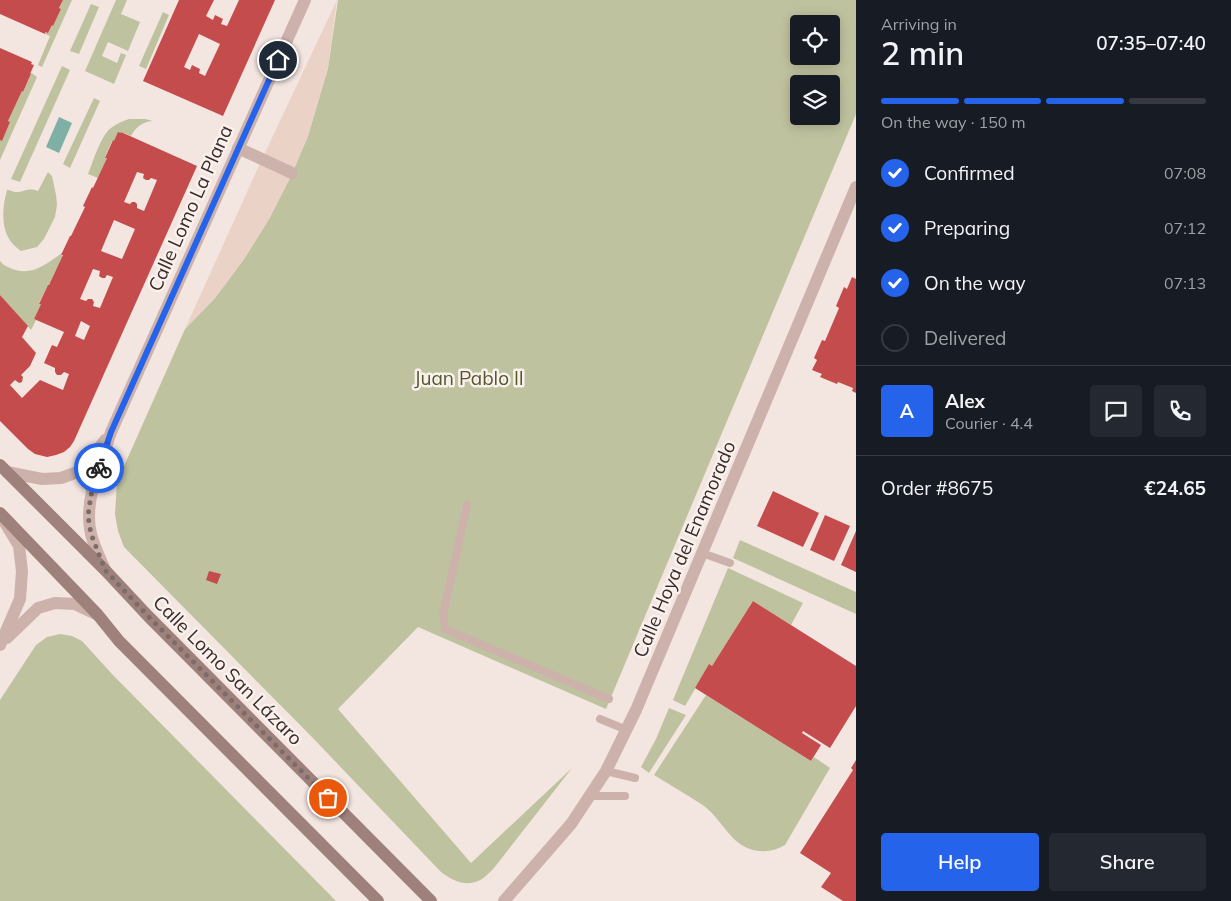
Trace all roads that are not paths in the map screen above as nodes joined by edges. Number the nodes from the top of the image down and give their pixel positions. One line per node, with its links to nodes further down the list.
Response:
1 (304, 0): 2 (street, Calle Lomo La Plana)
2 (238, 148): 3 (street); 5 (street, Calle Lomo La Plana)
3 (292, 174)
4 (856, 187): 9 (street, Calle Hoya del Enamorado)
5 (111, 432): 6 (street, Calle Lomo La Plana); 11 (street, Calle Lomo La Plana)
6 (3, 468): 11 (street, Calle Lomo San Lázaro)
7 (467, 505): 14 (lane)
8 (0, 513): 12 (street); 13 (street)
9 (702, 553): 10 (lane); 16 (street, Calle Hoya del Enamorado)
10 (730, 563)
11 (105, 570): 22 (street, Calle Lomo San Lázaro)
12 (98, 615): 13 (street); 21 (street)
13 (1, 644)
14 (609, 699)
15 (600, 719): 16 (lane)
16 (627, 730): 17 (street, Calle Hoya del Enamorado)
17 (606, 771): 18 (lane); 19 (street, Calle Hoya del Enamorado)
18 (636, 778)
19 (590, 796): 20 (lane); 23 (street, Calle Hoya del Enamorado)
20 (625, 796)
21 (378, 901)
22 (431, 901)
23 (504, 901)

